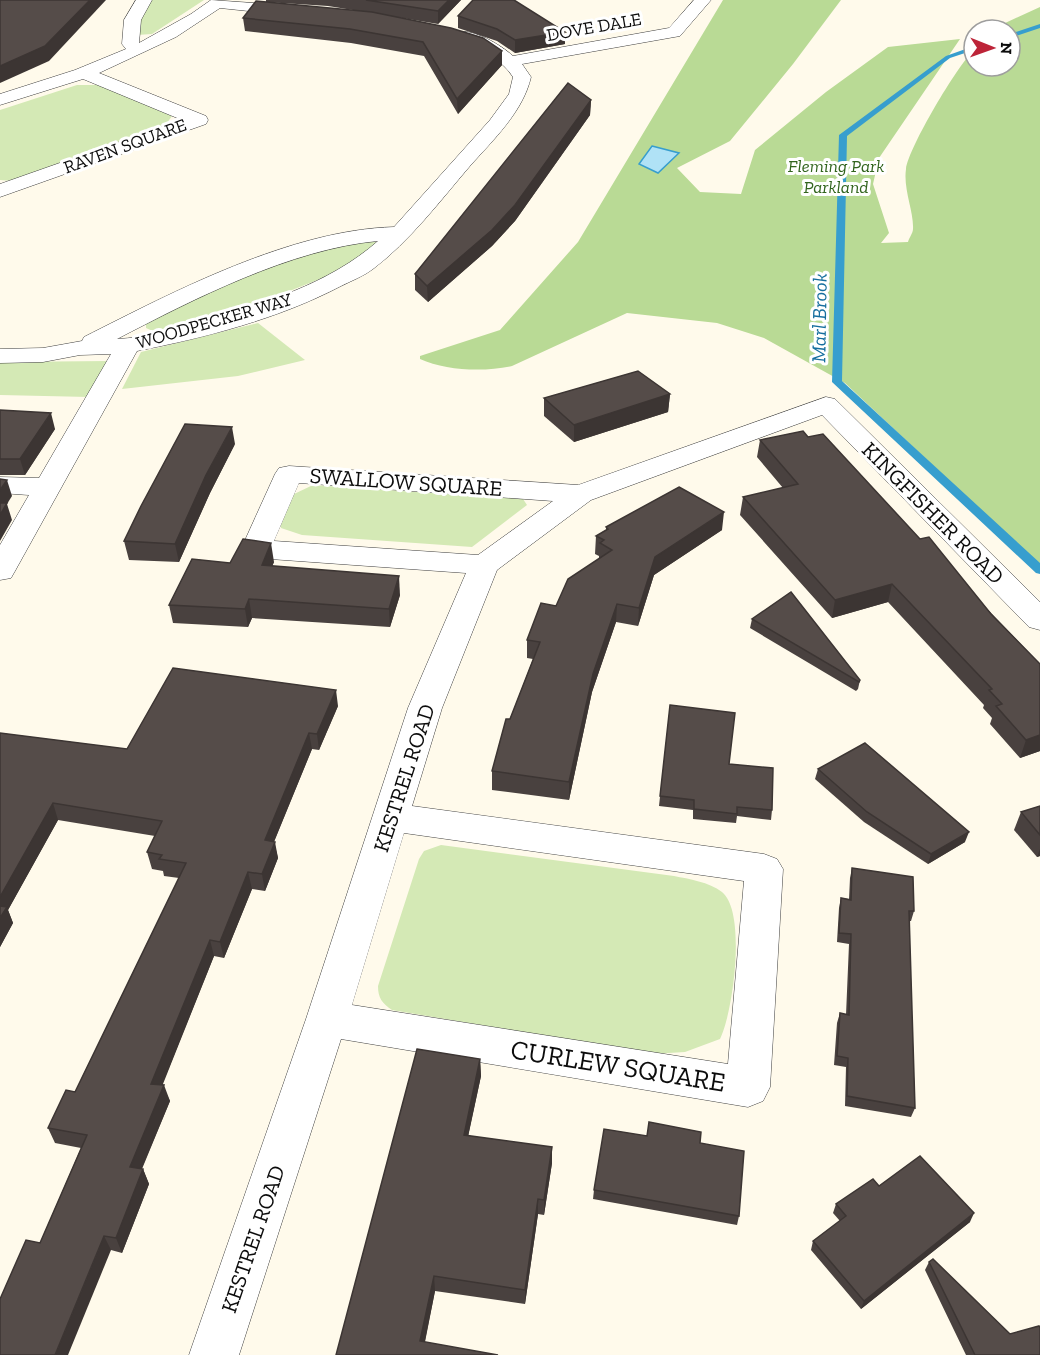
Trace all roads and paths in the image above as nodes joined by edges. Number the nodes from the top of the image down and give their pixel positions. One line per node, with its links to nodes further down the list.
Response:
1 (144, 0): 6 (street)
2 (704, 0): 7 (street, DOVE DALE)
3 (219, 2): 4 (street); 6 (street)
4 (311, 13)
5 (444, 30): 7 (street)
6 (138, 50): 8 (street)
7 (512, 61): 11 (street, WOODPECKER WAY)
8 (82, 72): 9 (street); 10 (street, RAVEN SQUARE)
9 (0, 100)
10 (0, 191)
11 (400, 234): 12 (street, WOODPECKER WAY); 13 (street, WOODPECKER WAY)
12 (128, 346): 13 (street, WOODPECKER WAY); 16 (street)
13 (80, 348): 14 (street, WOODPECKER WAY)
14 (0, 356)
15 (0, 486): 16 (street)
16 (49, 487): 19 (street)
17 (581, 494): 18 (street); 18 (street, SWALLOW SQUARE); 20 (street, KINGFISHER ROAD)
18 (484, 565): 21 (street, KESTREL ROAD)
19 (0, 571)
20 (1040, 620)
21 (392, 817): 22 (street, KESTREL ROAD); 22 (street, CURLEW SQUARE)
22 (327, 1019): 23 (street, KESTREL ROAD)
23 (214, 1355)

